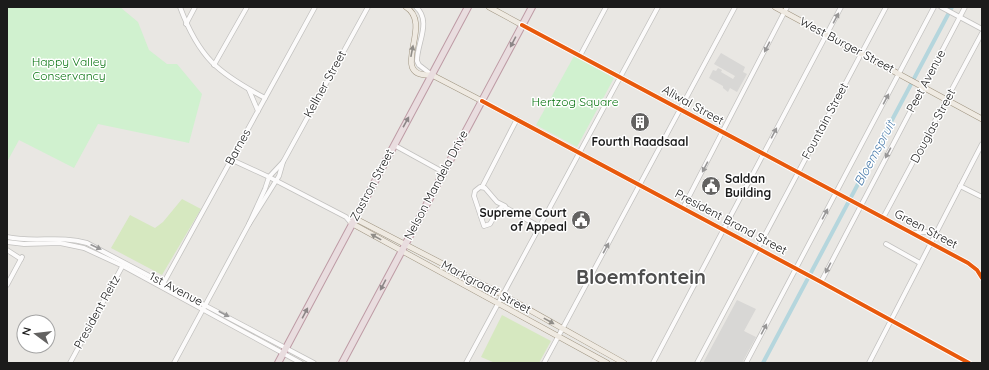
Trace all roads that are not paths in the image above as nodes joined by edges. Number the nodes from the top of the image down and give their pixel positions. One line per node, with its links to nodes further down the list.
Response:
1 (180, 7): 22 (street)
2 (195, 7): 22 (street)
3 (247, 7): 29 (street)
4 (315, 7): 35 (street, Barnes)
5 (368, 7): 48 (street, Kellner Street)
6 (406, 7): 31 (main road, President Brand Street, one-way to 6)
7 (416, 7): 31 (street)
8 (468, 7): 31 (highway, Zastron Street)
9 (490, 7): 23 (main road, Aliwal Street)
10 (532, 7): 23 (highway, Nelson Mandela Drive)
11 (606, 7): 28 (street)
12 (658, 7): 32 (street)
13 (735, 7): 38 (street)
14 (775, 7): 20 (main road, West Burger Street)
15 (842, 7): 26 (street, one-way to 15)
16 (886, 7): 27 (street, Fountain Street)
17 (934, 7): 30 (street)
18 (941, 7): 21 (street)
19 (965, 7): 21 (street, Peet Avenue)
20 (785, 9): 26 (main road, West Burger Street); 42 (street, one-way to 42)
21 (958, 16): 24 (street); 33 (street, Peet Avenue)
22 (186, 24): 29 (street)
23 (522, 25): 28 (street, Aliwal Street); 37 (highway, Nelson Mandela Drive, one-way to 37)
24 (982, 29)
25 (982, 33): 36 (street, Douglas Street)
26 (827, 35): 27 (main road, West Burger Street); 46 (street, one-way to 26)
27 (861, 53): 30 (main road, West Burger Street); 49 (street, Fountain Street)
28 (581, 54): 32 (street, Aliwal Street)
29 (214, 65): 34 (street)
30 (901, 74): 33 (main road, West Burger Street); 56 (street, one-way to 30)
31 (432, 75): 37 (main road, President Brand Street); 44 (highway, Zastron Street, one-way to 31)
32 (621, 77): 38 (street, Aliwal Street); 45 (street)
33 (921, 86): 36 (main road, West Burger Street); 60 (street, Peet Avenue, one-way to 60)
34 (249, 89): 35 (street); 39 (street)
35 (265, 98): 39 (street, Barnes)
36 (947, 100): 41 (main road, West Burger Street); 62 (street, Douglas Street)
37 (482, 101): 40 (street, President Brand Street); 50 (highway, Nelson Mandela Drive)
38 (681, 110): 42 (street, Aliwal Street); 53 (street)
39 (258, 111): 47 (street, Barnes)
40 (517, 119): 45 (street, President Brand Street); 55 (street)
41 (982, 119)
42 (723, 133): 46 (street, Aliwal Street); 61 (street, one-way to 61)
43 (982, 144): 54 (street)
44 (394, 145): 50 (street); 63 (highway, Zastron Street)
45 (580, 152): 53 (street, President Brand Street); 65 (street)
46 (763, 153): 49 (street, Aliwal Street); 66 (street)
47 (230, 159): 51 (street, Markgraaff Street); 84 (street, Barnes)
48 (283, 162): 51 (street, Kellner Street); 52 (street, Kellner Street)
49 (798, 171): 56 (street, Aliwal Street); 76 (street, Fountain Street)
50 (443, 172): 73 (highway, Nelson Mandela Drive)
51 (269, 176): 52 (street, Markgraaff Street); 64 (street, Kellner Street)
52 (276, 180): 63 (street, Markgraaff Street); 64 (street, Kellner Street)
53 (641, 185): 61 (street, President Brand Street); 92 (street, one-way to 53)
54 (960, 186): 57 (street); 67 (street)
55 (482, 187): 59 (street); 59 (street)
56 (839, 193): 58 (street, Aliwal Street); 81 (street, one-way to 56)
57 (982, 198)
58 (855, 203): 60 (street, Green Street)
59 (505, 206): 65 (street)
60 (861, 206): 62 (street, Green Street); 83 (street, Peet Avenue, one-way to 83)
61 (683, 208): 66 (street, President Brand Street)
62 (883, 218): 68 (street, Green Street)
63 (353, 220): 73 (main road, Markgraaff Street); 78 (main road, Markgraaff Street, one-way to 63); 94 (highway, Zastron Street, one-way to 63)
64 (249, 224): 89 (street, Kellner Street)
65 (540, 226): 87 (street)
66 (724, 230): 76 (street, President Brand Street); 105 (street)
67 (936, 231): 68 (street); 72 (street)
68 (911, 233): 72 (street, Green Street)
69 (7, 237): 70 (street, 1st Avenue)
70 (79, 241): 75 (street); 80 (street, 1st Avenue, one-way to 80)
71 (7, 242): 75 (street, 1st Avenue)
72 (931, 243): 79 (street); 82 (street, Green Street)
73 (404, 244): 78 (highway, Nelson Mandela Drive); 87 (main road, Markgraaff Street)
74 (886, 244): 79 (street)
75 (77, 246): 80 (street, 1st Avenue)
76 (758, 248): 81 (street, President Brand Street); 106 (street, Fountain Street)
77 (7, 250): 85 (street)
78 (401, 250): 88 (main road, Markgraaff Street); 100 (highway, Nelson Mandela Drive, one-way to 100)
79 (920, 263): 91 (street)
80 (124, 264): 84 (street, 1st Avenue); 86 (street, 1st Avenue); 95 (street, President Reitz)
81 (798, 269): 83 (street, President Brand Street); 107 (street, one-way to 81)
82 (982, 278)
83 (821, 282): 91 (street, President Brand Street)
84 (164, 283): 86 (street, Barnes); 89 (street, 1st Avenue)
85 (7, 285)
86 (162, 288): 90 (street, 1st Avenue)
87 (503, 295): 88 (street); 92 (main road, Markgraaff Street, one-way to 92)
88 (498, 303): 93 (main road, Markgraaff Street); 101 (street)
89 (206, 304): 90 (street, Kellner Street); 94 (street, 1st Avenue, one-way to 94)
90 (203, 309): 94 (street, 1st Avenue); 96 (street, Kellner Street)
91 (890, 320): 108 (street); 109 (street, President Brand Street)
92 (563, 329): 93 (street); 104 (main road, Markgraaff Street)
93 (559, 336): 102 (street); 103 (main road, Markgraaff Street)
94 (285, 350): 97 (highway, Zastron Street); 98 (street, 1st Avenue); 99 (street, 1st Avenue)
95 (70, 363)
96 (174, 363)
97 (278, 363)
98 (301, 363)
99 (314, 363)
100 (342, 363)
101 (466, 363)
102 (544, 363)
103 (607, 363)
104 (624, 363)
105 (653, 363)
106 (697, 363)
107 (746, 363)
108 (869, 363)
109 (969, 363)

